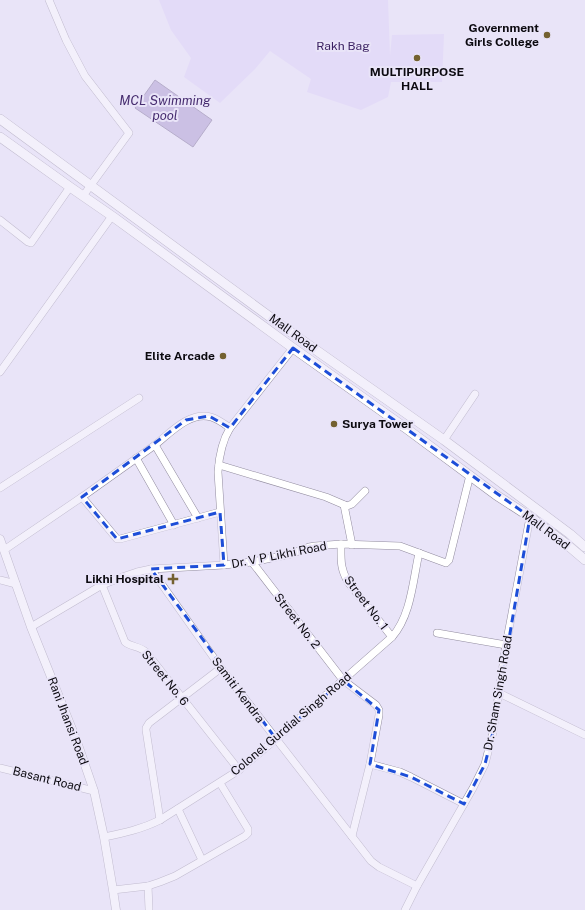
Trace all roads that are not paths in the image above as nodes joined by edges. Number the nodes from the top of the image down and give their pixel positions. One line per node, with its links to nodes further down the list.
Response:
1 (49, 0): 4 (street)
2 (0, 119): 4 (main road, Mall Road)
3 (0, 137): 5 (main road, Mall Road)
4 (90, 184): 6 (street); 14 (main road, Mall Road)
5 (70, 187): 6 (main road, Mall Road); 8 (street)
6 (83, 196): 7 (main road, Mall Road)
7 (112, 216): 9 (main road, Mall Road); 10 (street)
8 (0, 220)
9 (294, 348): 13 (street); 18 (main road, Mall Road)
10 (0, 372)
11 (475, 394): 14 (street)
12 (139, 398): 19 (street)
13 (230, 428): 15 (street); 17 (street)
14 (444, 440): 30 (main road, Mall Road)
15 (155, 445): 16 (street); 25 (street)
16 (136, 458): 21 (street); 26 (street)
17 (219, 465): 22 (street); 23 (street)
18 (470, 475): 24 (main road, Mall Road); 32 (street, Dr. V P Likhi Road)
19 (0, 488)
20 (365, 491): 22 (street)
21 (82, 497): 26 (street); 31 (street)
22 (344, 505): 29 (street)
23 (220, 512): 25 (street); 35 (street)
24 (530, 517): 33 (main road, Mall Road); 43 (street, Dr. Sham Singh Road)
25 (198, 518): 26 (street)
26 (174, 525)
27 (0, 539): 31 (street, Rani Jhansi Road)
28 (340, 544): 29 (street, Dr. V P Likhi Road); 34 (street, Dr. V P Likhi Road); 42 (street, Street No. 1)
29 (352, 545): 32 (street, Dr. V P Likhi Road)
30 (585, 547)
31 (4, 550): 38 (street, Rani Jhansi Road)
32 (419, 553): 42 (street, Colonel Gurdial Singh Road)
33 (585, 560)
34 (252, 562): 35 (street, Dr. V P Likhi Road); 45 (street, Street No. 2)
35 (224, 565): 36 (street, Dr. V P Likhi Road)
36 (151, 569): 39 (street, Dr. V P Likhi Road); 44 (street, Samiti Kendra)
37 (0, 580): 38 (street)
38 (16, 584): 40 (street, Rani Jhansi Road)
39 (102, 585): 40 (street, Dr. V P Likhi Road); 47 (street, Street No. 6)
40 (31, 627): 54 (street, Rani Jhansi Road)
41 (437, 633): 43 (street)
42 (392, 637): 45 (street, Colonel Gurdial Singh Road)
43 (506, 645): 46 (street, Dr. Sham Singh Road)
44 (221, 668): 47 (street); 49 (street, Samiti Kendra)
45 (343, 680): 49 (street, Colonel Gurdial Singh Road); 50 (street, Street No. 2)
46 (499, 693): 48 (street); 55 (street, Dr. Sham Singh Road)
47 (182, 698): 52 (street, Street No. 6); 57 (street)
48 (585, 736)
49 (276, 739): 52 (street, Colonel Gurdial Singh Road); 58 (street, Samiti Kendra)
50 (370, 764): 55 (street); 58 (street)
51 (0, 768): 54 (street, Basant Road)
52 (238, 770): 53 (street, Colonel Gurdial Singh Road)
53 (220, 783): 56 (street, Colonel Gurdial Singh Road); 60 (street)
54 (94, 791): 59 (street, Rani Jhansi Road)
55 (464, 804): 62 (street, Dr. Sham Singh Road)
56 (178, 809): 57 (street, Colonel Gurdial Singh Road); 60 (street)
57 (160, 820): 59 (street, Colonel Gurdial Singh Road)
58 (352, 836): 62 (street, Samiti Kendra)
59 (104, 837): 63 (street, Rani Jhansi Road)
60 (202, 860): 61 (street)
61 (148, 886): 63 (street); 65 (street)
62 (417, 886): 66 (street, Dr. Sham Singh Road)
63 (113, 890): 64 (street, Rani Jhansi Road)
64 (116, 910)
65 (147, 910)
66 (405, 910)

